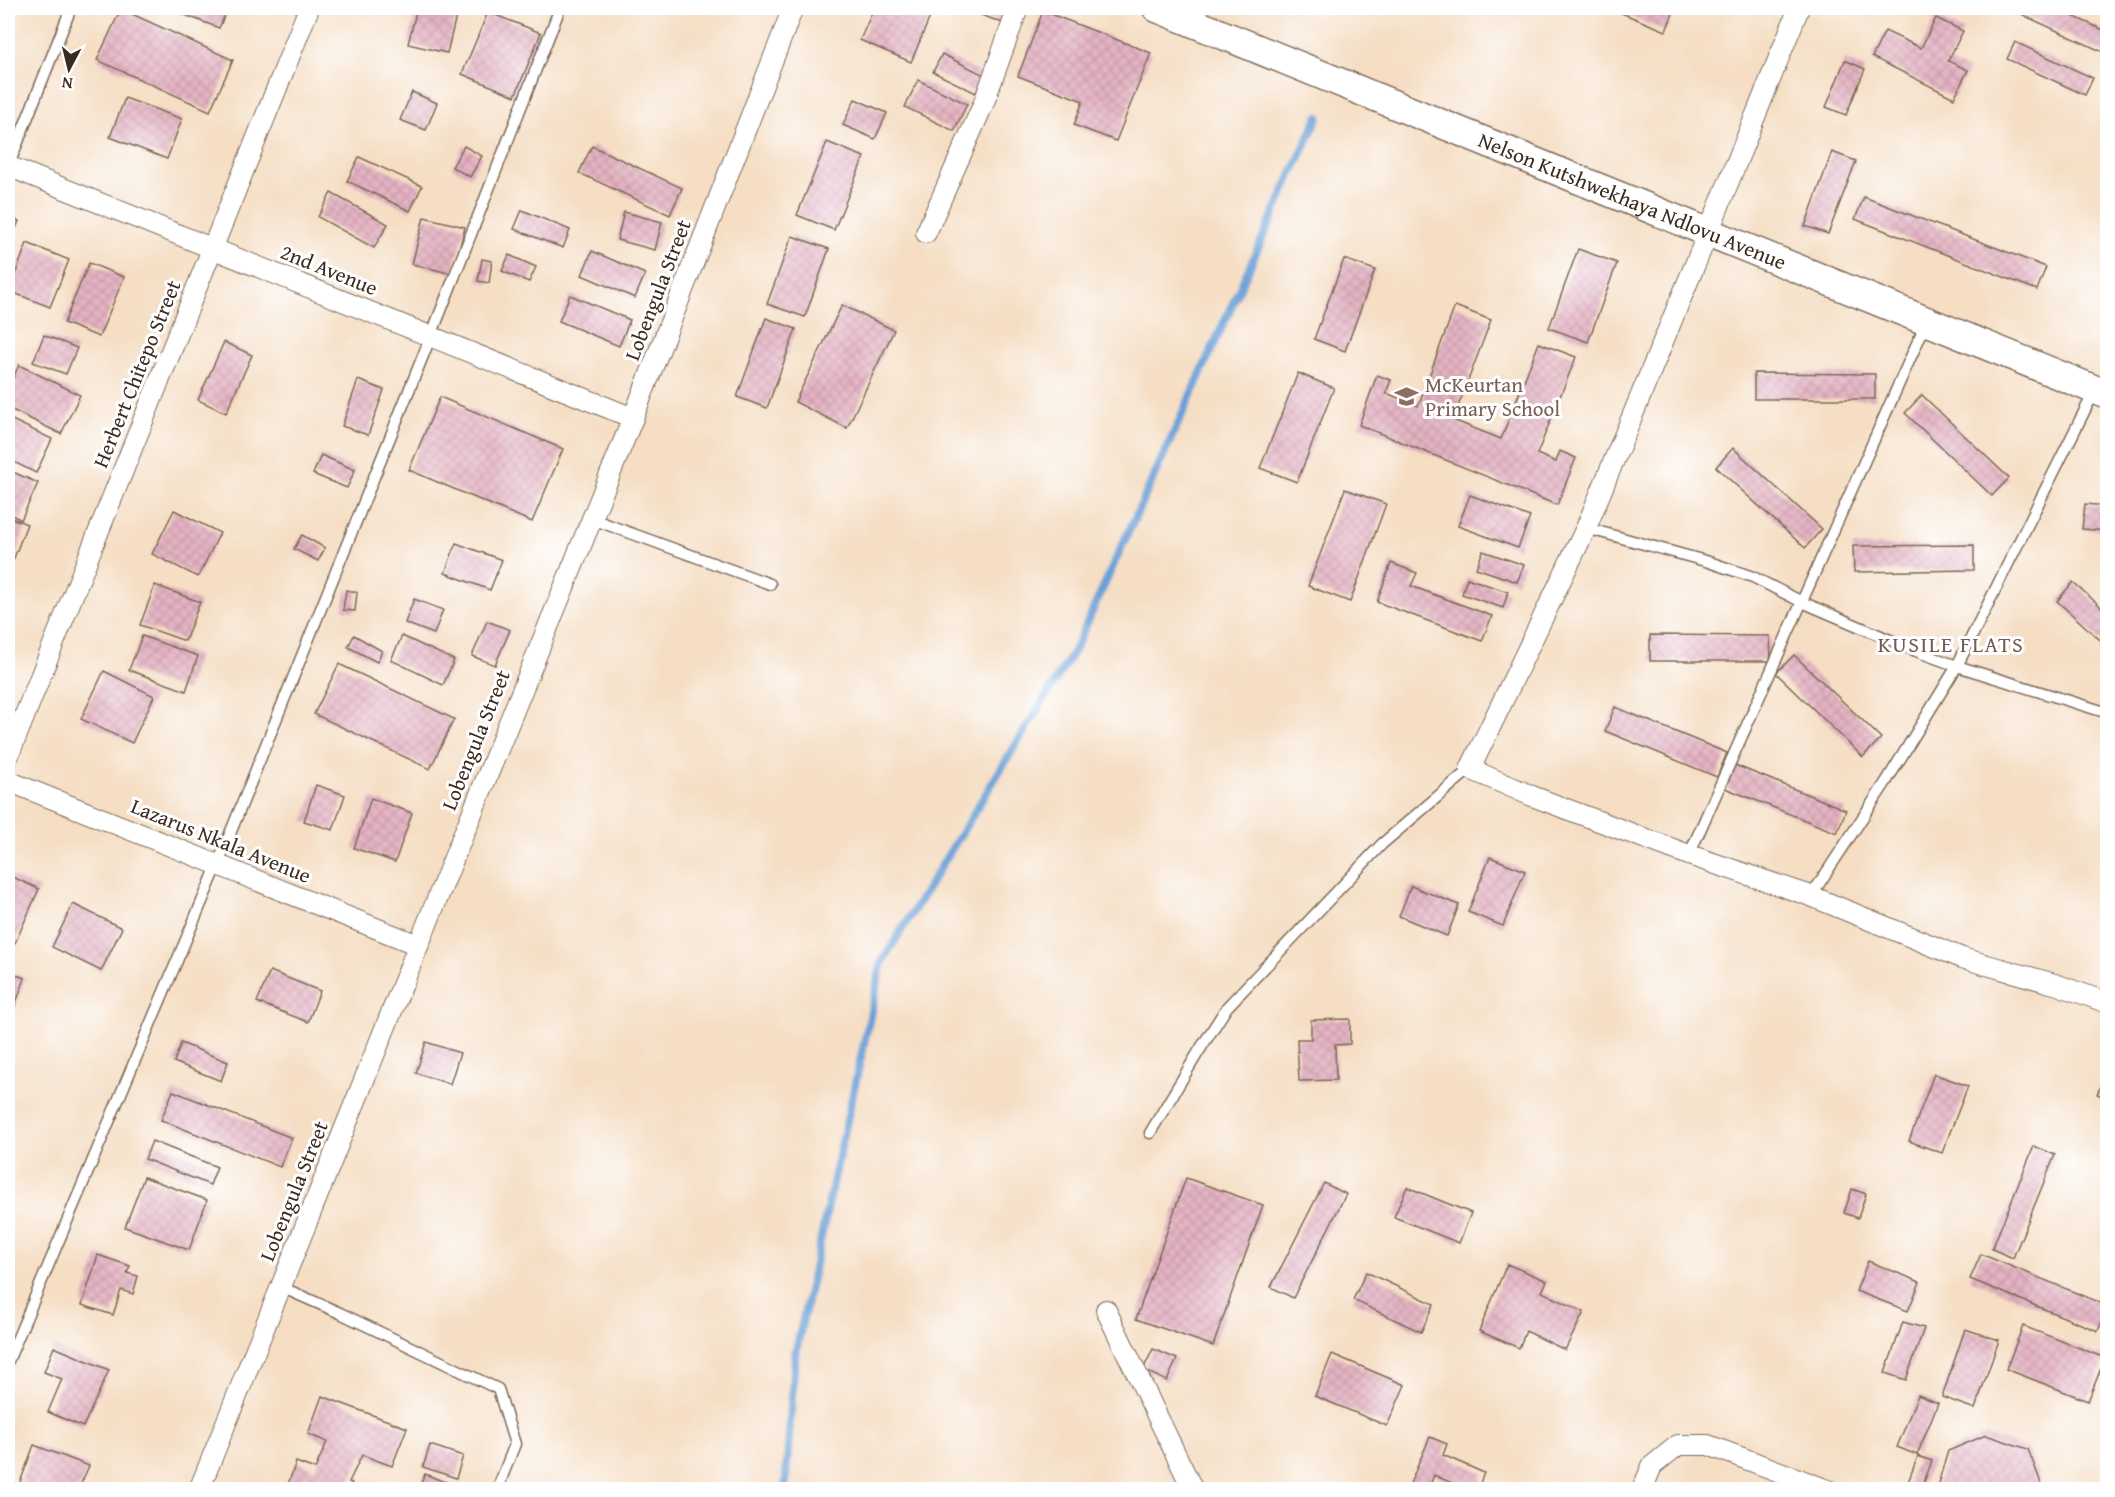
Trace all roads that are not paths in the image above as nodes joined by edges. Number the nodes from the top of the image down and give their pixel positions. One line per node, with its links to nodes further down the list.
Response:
1 (71, 8): 8 (lane)
2 (309, 8): 11 (street, Herbert Chitepo Street)
3 (560, 8): 13 (lane)
4 (794, 8): 15 (street, Lobengula Street)
5 (1018, 8): 9 (street)
6 (1157, 8): 10 (street, Nelson Kutshwekhaya Ndlovu Avenue)
7 (1798, 8): 10 (street)
8 (8, 166): 11 (street, 2nd Avenue)
9 (926, 233)
10 (1708, 233): 12 (street, Nelson Kutshwekhaya Ndlovu Avenue); 17 (street)
11 (213, 249): 13 (street, 2nd Avenue); 22 (street, Herbert Chitepo Street)
12 (1926, 322): 14 (street, Nelson Kutshwekhaya Ndlovu Avenue); 19 (lane)
13 (431, 336): 15 (street, 2nd Avenue); 26 (lane)
14 (2101, 393): 20 (lane)
15 (633, 418): 16 (street, Lobengula Street)
16 (592, 519): 18 (lane); 28 (street, Lobengula Street)
17 (1586, 528): 19 (lane); 23 (street)
18 (770, 584)
19 (1802, 602): 20 (lane); 25 (lane)
20 (1957, 666): 21 (lane); 27 (lane)
21 (2108, 713)
22 (8, 757)
23 (1470, 769): 25 (street); 30 (lane)
24 (8, 781): 26 (street, Lazarus Nkala Avenue)
25 (1689, 855): 27 (street)
26 (217, 866): 28 (street, Lazarus Nkala Avenue); 33 (lane)
27 (1811, 896): 29 (street)
28 (418, 945): 31 (street, Lobengula Street)
29 (2108, 1003)
30 (1150, 1133)
31 (281, 1287): 34 (street, Lobengula Street); 35 (lane)
32 (1106, 1310): 36 (street)
33 (8, 1361)
34 (199, 1490)
35 (498, 1490)
36 (1193, 1490)
37 (1642, 1490): 38 (street)
38 (1828, 1490)

